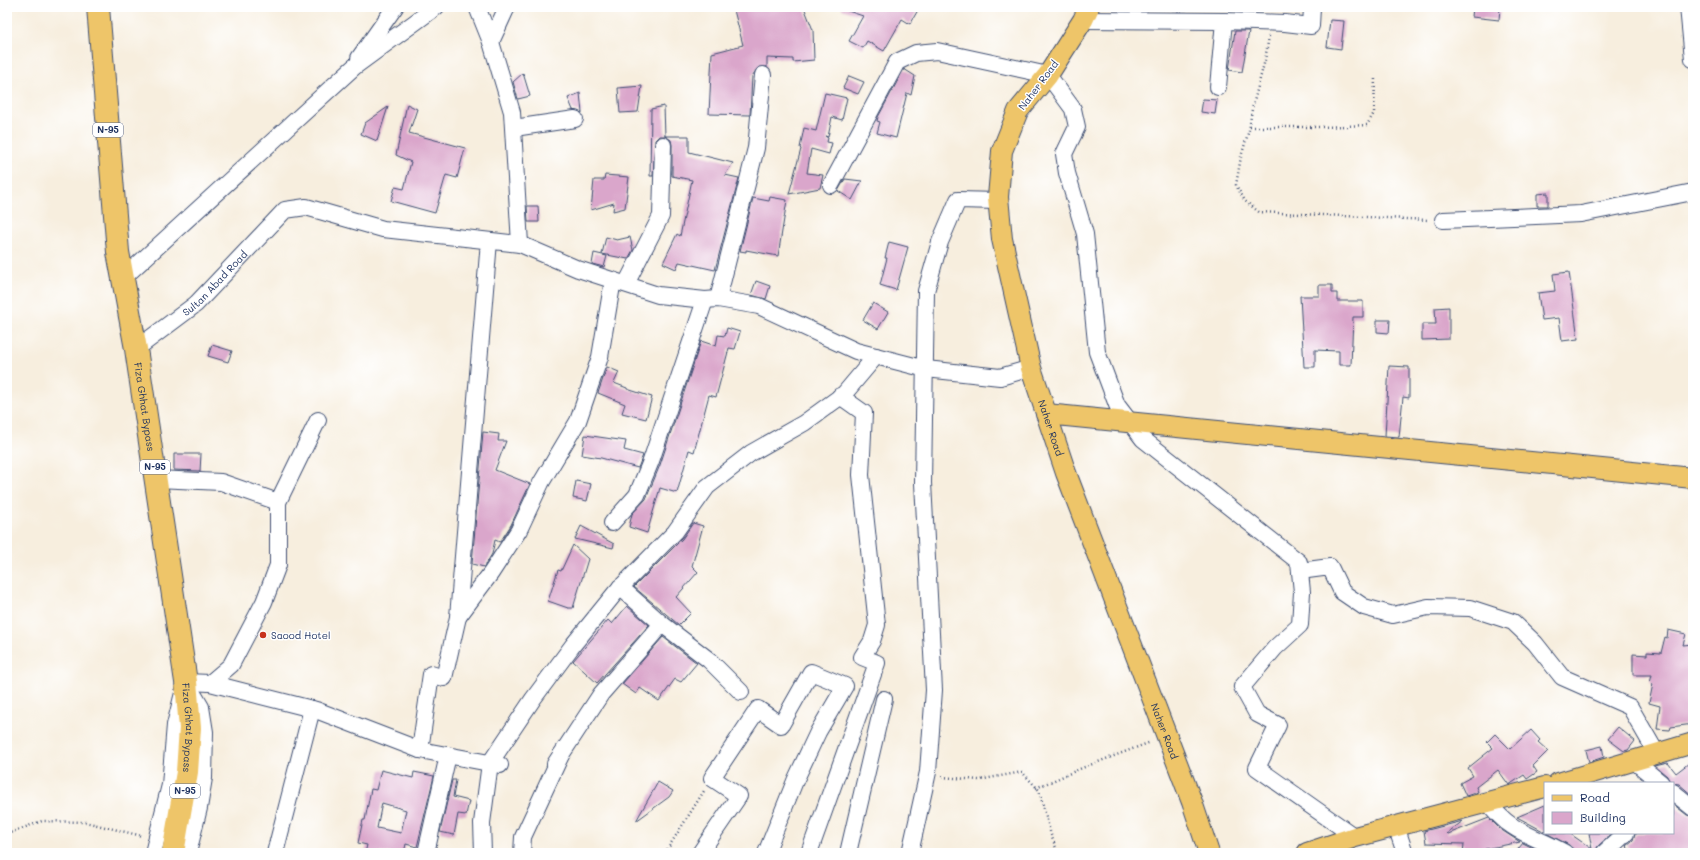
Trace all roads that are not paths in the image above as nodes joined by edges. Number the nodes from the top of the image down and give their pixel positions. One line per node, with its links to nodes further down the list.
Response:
1 (98, 7): 25 (highway, Fiza Ghhat Bypass / N-95)
2 (394, 7): 12 (street)
3 (436, 7): 12 (street)
4 (478, 7): 10 (street)
5 (507, 7): 10 (street)
6 (1312, 7): 9 (street)
7 (1688, 7): 11 (street)
8 (1086, 13): 9 (street); 14 (main road, Naher Road)
9 (1224, 21): 15 (street)
10 (491, 42): 17 (street)
11 (1693, 59)
12 (349, 72): 25 (street)
13 (763, 75): 27 (street)
14 (1048, 75): 19 (street); 21 (main road, Naher Road); 35 (street)
15 (1218, 87)
16 (575, 120): 17 (street)
17 (514, 128): 24 (street)
18 (663, 145): 26 (street)
19 (830, 185)
20 (1693, 192): 22 (street)
21 (998, 201): 30 (main road, Naher Road); 31 (street)
22 (1443, 220)
23 (489, 241): 24 (street); 28 (street, Sultan Abad Road); 42 (street)
24 (520, 244): 26 (street)
25 (123, 278): 28 (highway, Fiza Ghhat Bypass / N-95)
26 (620, 282): 27 (street); 42 (street)
27 (712, 300): 29 (street); 39 (street)
28 (136, 349): 37 (highway, Fiza Ghhat Bypass / N-95)
29 (876, 356): 31 (street); 32 (street)
30 (1031, 368): 31 (street); 33 (main road, Naher Road)
31 (926, 369): 74 (street)
32 (840, 396): 41 (street); 72 (street)
33 (1046, 414): 35 (main road); 75 (main road, Naher Road)
34 (318, 420): 38 (street)
35 (1130, 422): 36 (main road); 40 (street)
36 (1693, 478)
37 (157, 479): 38 (street); 44 (highway, Fiza Ghhat Bypass / N-95)
38 (278, 502): 45 (street)
39 (612, 523)
40 (1300, 571): 51 (street); 63 (street)
41 (620, 587): 43 (street); 54 (street)
42 (458, 617): 50 (street)
43 (662, 624): 46 (street); 69 (street)
44 (186, 682): 45 (street); 64 (street); 64 (highway, Fiza Ghhat Bypass / N-95); 65 (street)
45 (210, 683): 48 (street)
46 (741, 692)
47 (884, 699): 73 (street)
48 (312, 709): 50 (street); 66 (street)
49 (1693, 743): 51 (main road)
50 (420, 750): 52 (street)
51 (1657, 754): 53 (main road)
52 (448, 755): 54 (street); 67 (street)
53 (1634, 760): 55 (main road); 56 (street)
54 (495, 764): 68 (street)
55 (1561, 782)
56 (1660, 782)
57 (1544, 786): 59 (main road)
58 (1674, 793): 60 (street)
59 (1488, 802): 61 (main road); 78 (street)
60 (1693, 808)
61 (1396, 826): 63 (main road); 77 (street)
62 (1625, 834): 79 (street)
63 (1355, 837): 76 (main road)
64 (161, 848)
65 (188, 853)
66 (275, 853)
67 (426, 853)
68 (483, 853)
69 (522, 853)
70 (700, 853): 71 (street)
71 (766, 853)
72 (809, 853)
73 (848, 853)
74 (910, 853)
75 (1209, 853)
76 (1306, 853)
77 (1405, 853)
78 (1565, 853)
79 (1604, 853)

